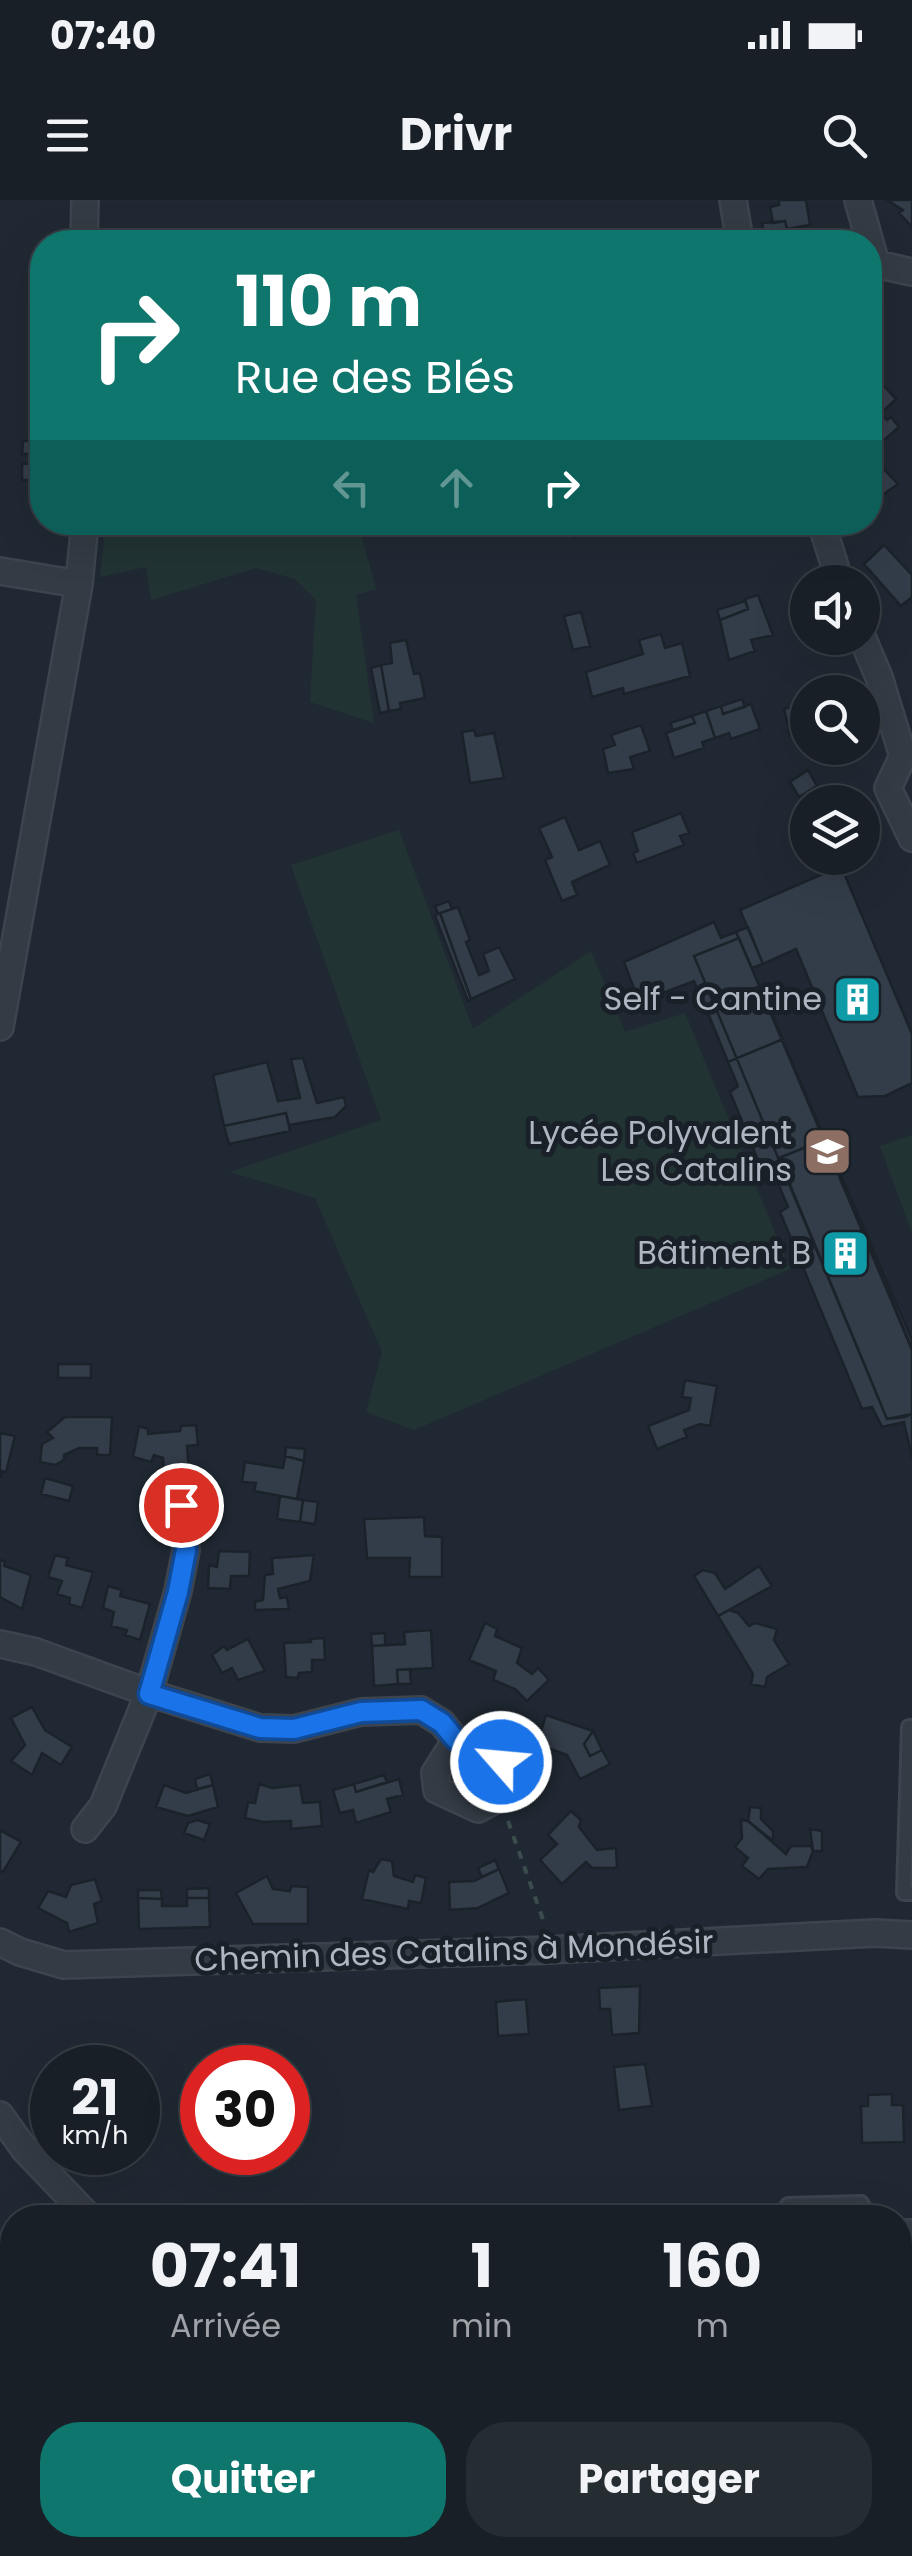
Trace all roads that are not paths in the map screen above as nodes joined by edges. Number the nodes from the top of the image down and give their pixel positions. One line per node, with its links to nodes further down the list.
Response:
1 (85, 200): 4 (street)
2 (733, 200): 5 (street)
3 (858, 200): 6 (street)
4 (84, 230)
5 (738, 230)
6 (866, 230)
7 (882, 265): 8 (street)
8 (912, 272)
9 (85, 535): 13 (street)
10 (825, 535): 11 (street)
11 (835, 565)
12 (0, 571): 13 (street)
13 (79, 584): 16 (street)
14 (870, 655): 15 (street)
15 (912, 838)
16 (0, 1028)
17 (181, 1505): 19 (street)
18 (0, 1644): 19 (street)
19 (149, 1694): 21 (street); 23 (street)
20 (912, 1727): 22 (lane)
21 (456, 1740): 21 (street)
22 (909, 1785): 24 (lane)
23 (85, 1829)
24 (908, 1841): 25 (lane)
25 (912, 1894)
26 (912, 1935): 27 (street, Chemin des Catalins à Mondésir)
27 (0, 1942)
28 (0, 2115): 29 (street)
29 (78, 2205)
30 (788, 2205): 31 (lane)
31 (862, 2205)

